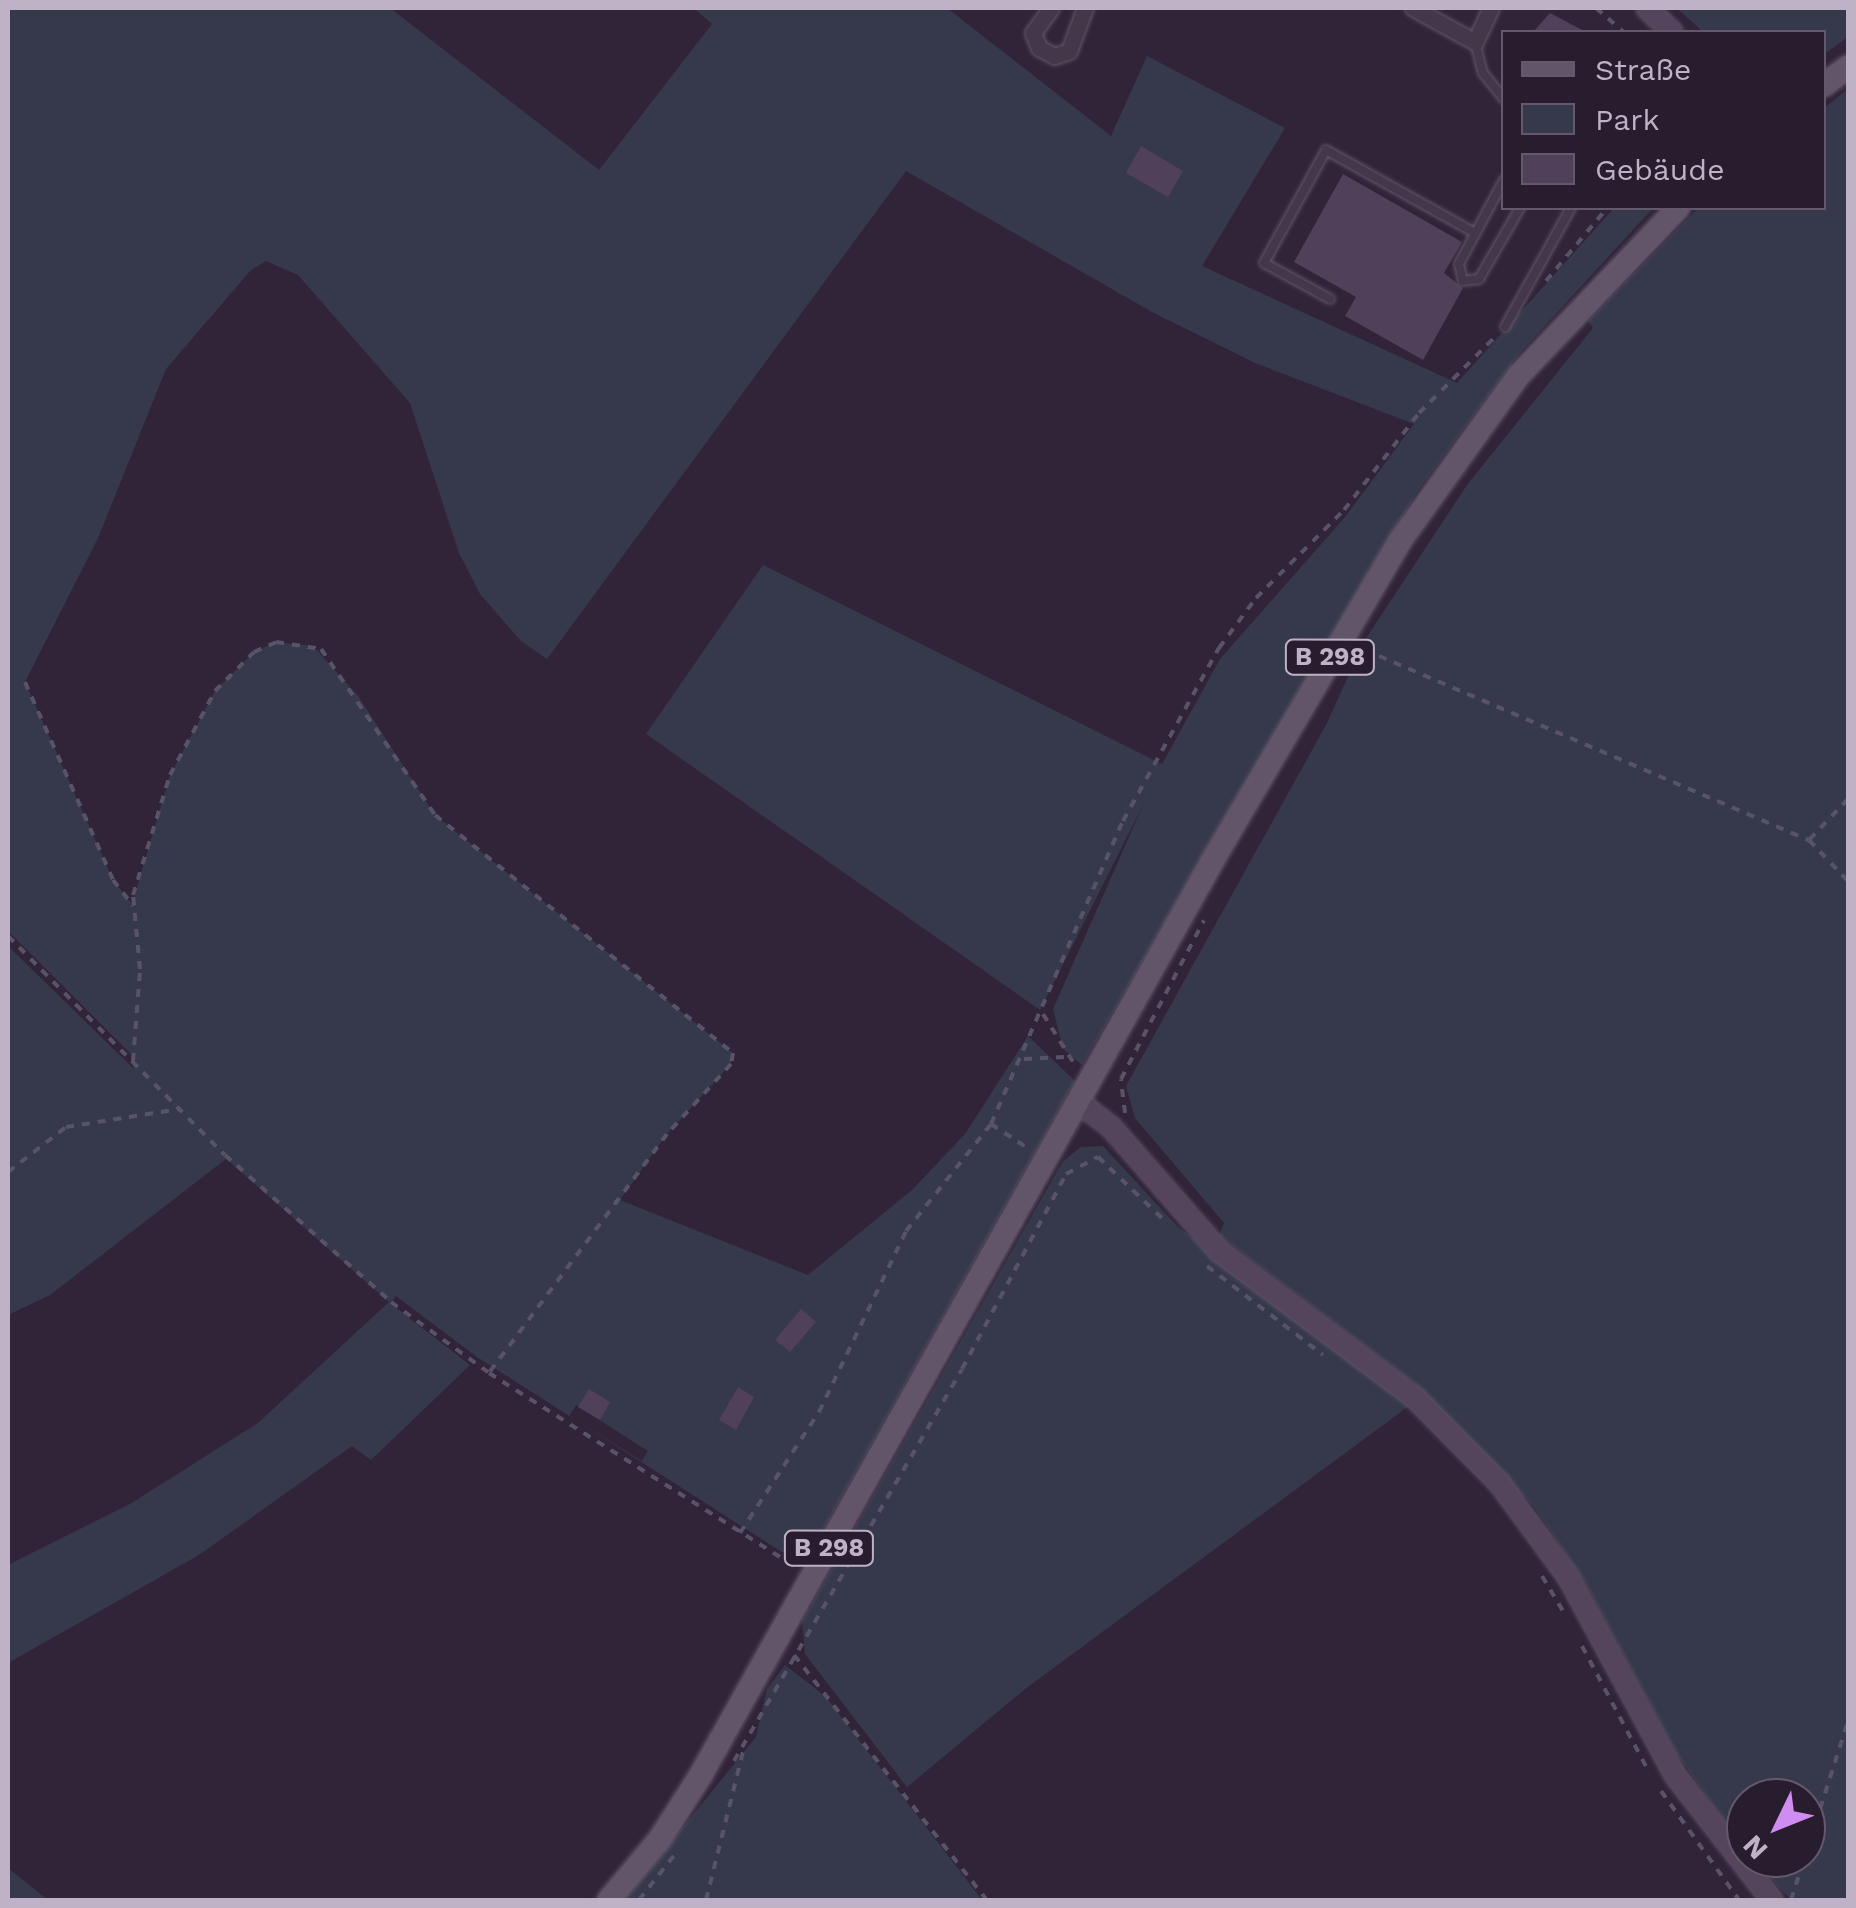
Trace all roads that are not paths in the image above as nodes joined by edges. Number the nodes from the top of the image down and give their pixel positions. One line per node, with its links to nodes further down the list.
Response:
1 (1051, 8): 2 (street)
2 (1085, 8)
3 (1414, 8): 7 (street)
4 (1491, 8): 7 (street)
5 (1647, 8): 6 (main road)
6 (1670, 30)
7 (1475, 42): 10 (lane)
8 (1848, 68): 9 (main road)
9 (1826, 84)
10 (1501, 95)
11 (1501, 185): 15 (lane)
12 (1519, 210): 15 (lane)
13 (1570, 210): 17 (lane)
14 (1676, 210): 18 (main road, B 298)
15 (1475, 233): 16 (lane)
16 (1330, 299)
17 (1505, 327)
18 (1078, 1100): 19 (main road, B 298); 20 (main road)
19 (609, 1900)
20 (1772, 1900)

